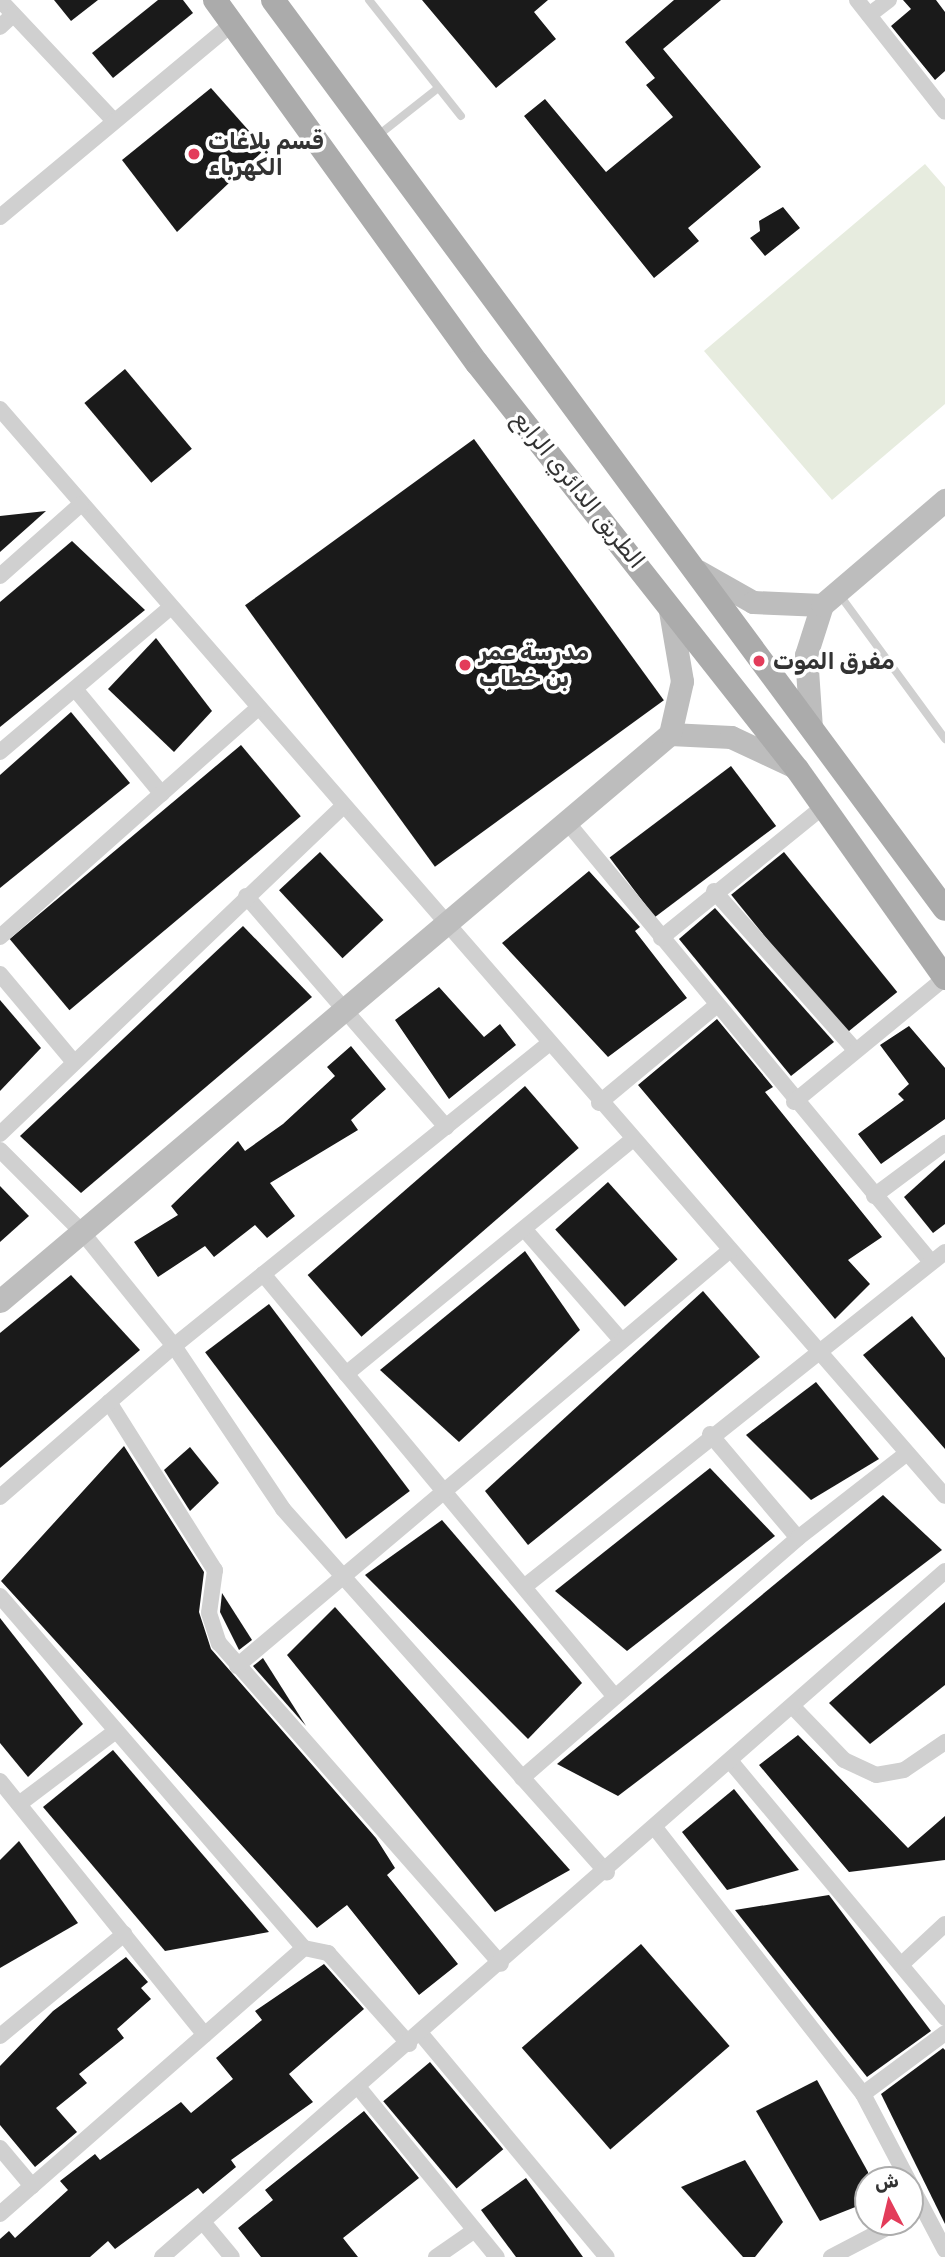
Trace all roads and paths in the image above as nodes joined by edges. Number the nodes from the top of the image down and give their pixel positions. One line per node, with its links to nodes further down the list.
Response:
1 (0, 0): 7 (street)
2 (215, 0): 9 (main road, الطريق الدائري الرابع)
3 (273, 0): 15 (main road, الطريق الدائري الرابع)
4 (369, 0): 11 (lane)
5 (857, 0): 8 (street)
6 (889, 0): 8 (street)
7 (13, 15): 10 (street); 14 (street)
8 (869, 15): 12 (street)
9 (233, 23): 14 (street); 22 (main road, الطريق الدائري الرابع)
10 (0, 27)
11 (438, 88): 13 (lane); 15 (lane)
12 (945, 112)
13 (461, 116)
14 (114, 121): 16 (street)
15 (374, 139): 20 (main road, الطريق الدائري الرابع)
16 (0, 217)
17 (0, 409): 19 (street)
18 (945, 500): 23 (street)
19 (81, 504): 21 (street); 24 (street)
20 (691, 565): 23 (street); 27 (main road, الطريق الدائري الرابع)
21 (0, 576)
22 (661, 593): 28 (street); 31 (main road, الطريق الدائري الرابع)
23 (830, 599): 27 (street); 29 (lane)
24 (170, 608): 25 (street); 26 (street)
25 (75, 689): 30 (street); 32 (street)
26 (257, 709): 32 (street); 34 (street)
27 (812, 731): 38 (main road, الطريق الدائري الرابع)
28 (670, 734): 31 (street); 35 (street)
29 (945, 739)
30 (0, 752)
31 (797, 769): 33 (main road, الطريق الدائري الرابع)
32 (162, 794): 40 (street)
33 (824, 806): 36 (street); 43 (main road, الطريق الدائري الرابع)
34 (342, 807): 37 (street); 39 (street)
35 (567, 822): 39 (street); 41 (street)
36 (714, 891): 41 (street); 47 (street)
37 (246, 896): 45 (street); 48 (street)
38 (945, 909)
39 (443, 926): 45 (street); 46 (street)
40 (0, 937)
41 (661, 938): 44 (street)
42 (0, 974): 48 (street)
43 (945, 978): 47 (street)
44 (716, 1006): 49 (street); 50 (street)
45 (344, 1010): 51 (street); 58 (street)
46 (548, 1044): 50 (street); 51 (street)
47 (855, 1050): 49 (street)
48 (73, 1061): 52 (street)
49 (794, 1102): 56 (street)
50 (599, 1103): 53 (street)
51 (446, 1126): 62 (street)
52 (0, 1134)
53 (632, 1140): 57 (street); 59 (street)
54 (945, 1143): 56 (street)
55 (0, 1150): 58 (street)
56 (874, 1196): 61 (street)
57 (525, 1230): 64 (street); 67 (street)
58 (82, 1232): 63 (street); 65 (street)
59 (729, 1251): 64 (street); 66 (street)
60 (945, 1251): 61 (street)
61 (931, 1262): 66 (street)
62 (263, 1274): 65 (street); 67 (street)
63 (0, 1301)
64 (620, 1339): 71 (street)
65 (174, 1346): 68 (street); 76 (street)
66 (820, 1353): 69 (street); 70 (street)
67 (346, 1374): 71 (street)
68 (109, 1402): 73 (street); 79 (street)
69 (710, 1434): 74 (street); 77 (street)
70 (907, 1453): 72 (street); 74 (street)
71 (445, 1491): 76 (street); 77 (street)
72 (945, 1496)
73 (0, 1497)
74 (798, 1538): 80 (street)
75 (945, 1572): 81 (street)
76 (343, 1576): 79 (street); 85 (street)
77 (524, 1587): 80 (street)
78 (0, 1596): 82 (street)
79 (237, 1666): 94 (street)
80 (615, 1697): 85 (street)
81 (794, 1708): 83 (street); 84 (street)
82 (116, 1731): 87 (street); 92 (street)
83 (945, 1742)
84 (731, 1762): 88 (street); 93 (street)
85 (522, 1777): 89 (street)
86 (0, 1781): 87 (street)
87 (19, 1804): 91 (street)
88 (656, 1829): 89 (street); 101 (street)
89 (607, 1873): 94 (street)
90 (945, 1924): 93 (street)
91 (124, 1934): 97 (street); 98 (street)
92 (304, 1948): 97 (street); 99 (street)
93 (904, 1962): 95 (street)
94 (501, 1964): 99 (street)
95 (945, 2018)
96 (945, 2033): 101 (street)
97 (205, 2035): 103 (street)
98 (0, 2036)
99 (415, 2039): 100 (street); 114 (street)
100 (359, 2088): 106 (street); 107 (street)
101 (863, 2094): 104 (street)
102 (0, 2148): 103 (street)
103 (32, 2186): 105 (street)
104 (925, 2208): 109 (street)
105 (0, 2214)
106 (203, 2222): 110 (street); 111 (street)
107 (475, 2230): 112 (street); 113 (street)
108 (871, 2236): 115 (street)
109 (945, 2250)
110 (162, 2257)
111 (232, 2257)
112 (436, 2257)
113 (497, 2257)
114 (607, 2257)
115 (831, 2257)

